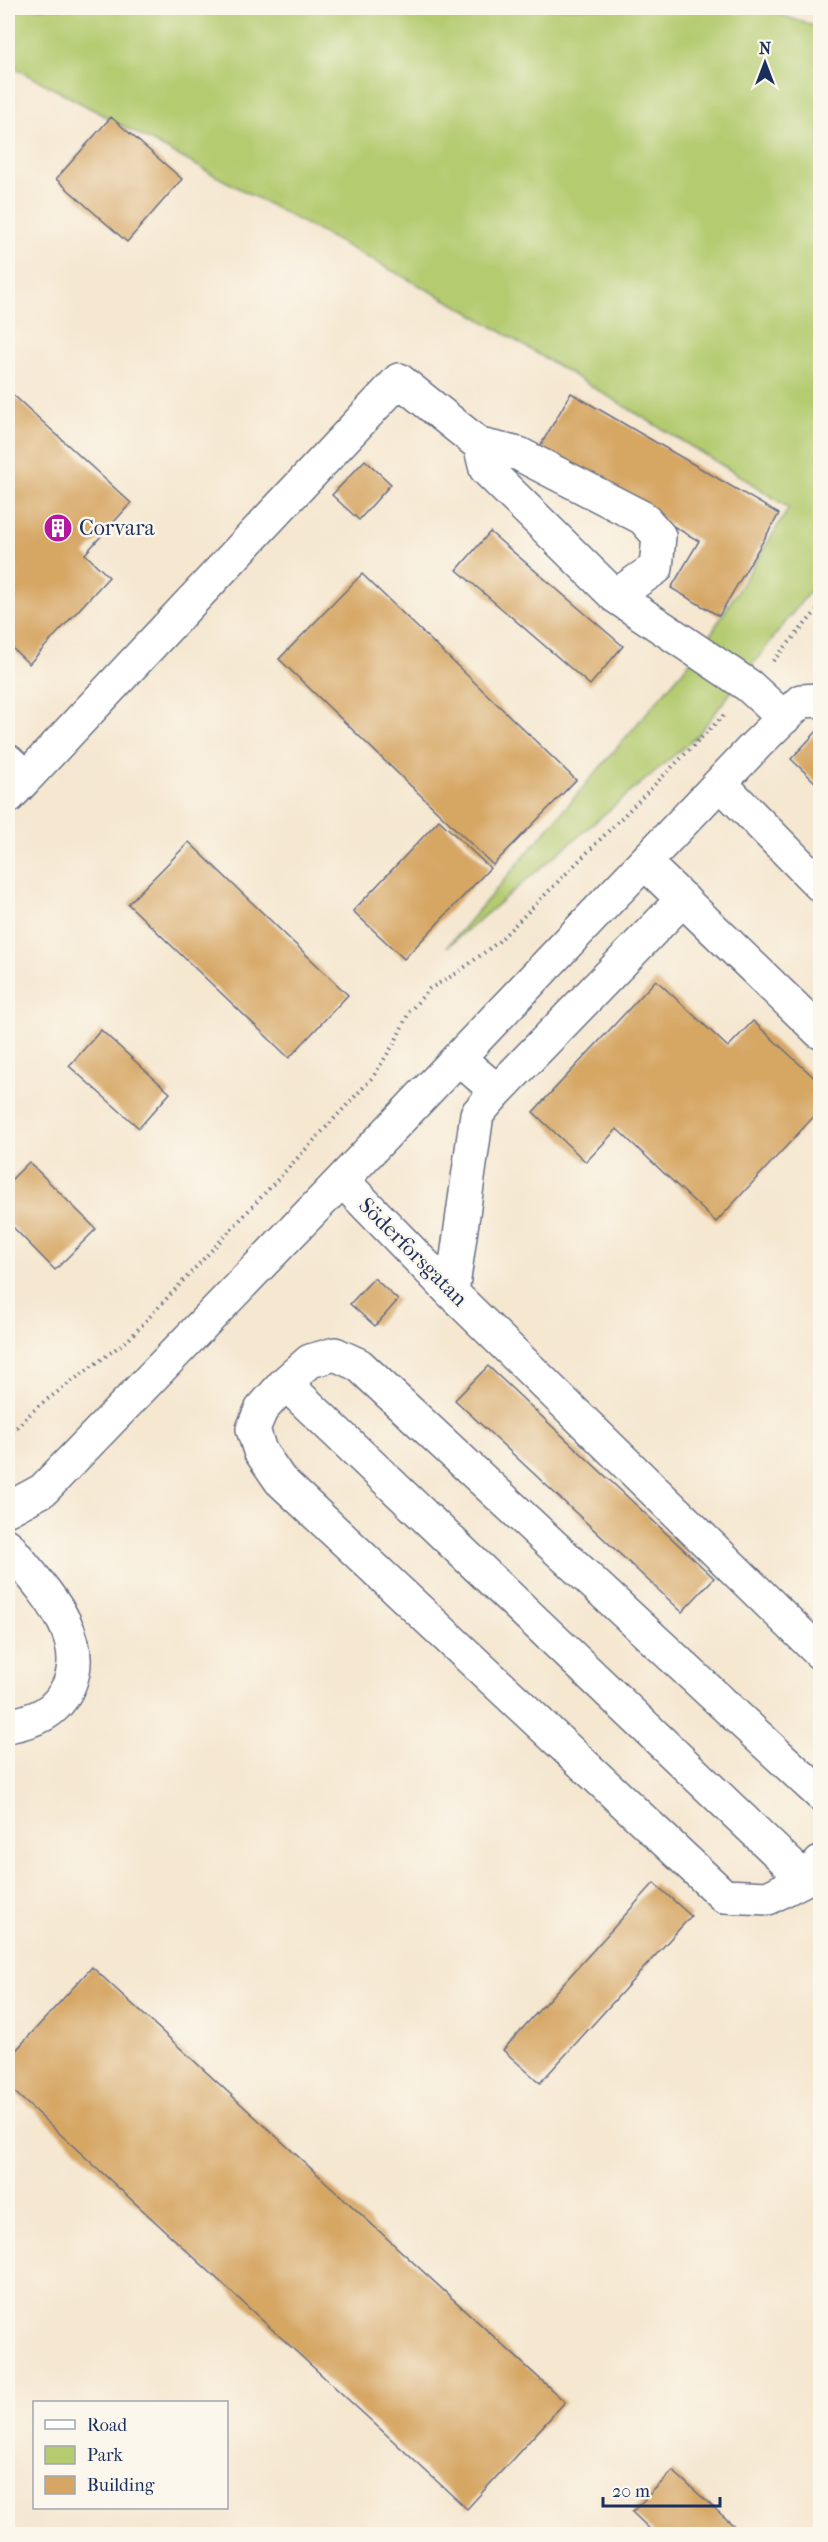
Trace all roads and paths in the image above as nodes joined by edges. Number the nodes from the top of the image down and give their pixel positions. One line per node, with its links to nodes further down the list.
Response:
1 (804, 8): 2 (path)
2 (820, 12)
3 (480, 445): 4 (street); 4 (street); 9 (street)
4 (615, 596): 6 (street)
5 (820, 607): 6 (path)
6 (750, 687): 8 (street); 20 (path)
7 (820, 700): 8 (street)
8 (784, 718): 10 (street)
9 (14, 779)
10 (720, 783): 11 (street); 12 (street)
11 (645, 863): 13 (street); 15 (street)
12 (820, 885)
13 (683, 899): 14 (street); 16 (street)
14 (820, 1032)
15 (458, 1058): 16 (street); 17 (street)
16 (497, 1091): 18 (street)
17 (342, 1180): 18 (street, Söderforsgatan); 21 (street, Söderforsgatan)
18 (452, 1293): 23 (street, Söderforsgatan)
19 (285, 1383): 25 (street); 26 (street); 26 (street)
20 (8, 1436)
21 (8, 1509)
22 (8, 1546): 24 (street)
23 (820, 1653)
24 (8, 1726)
25 (820, 1794)
26 (813, 1871)

